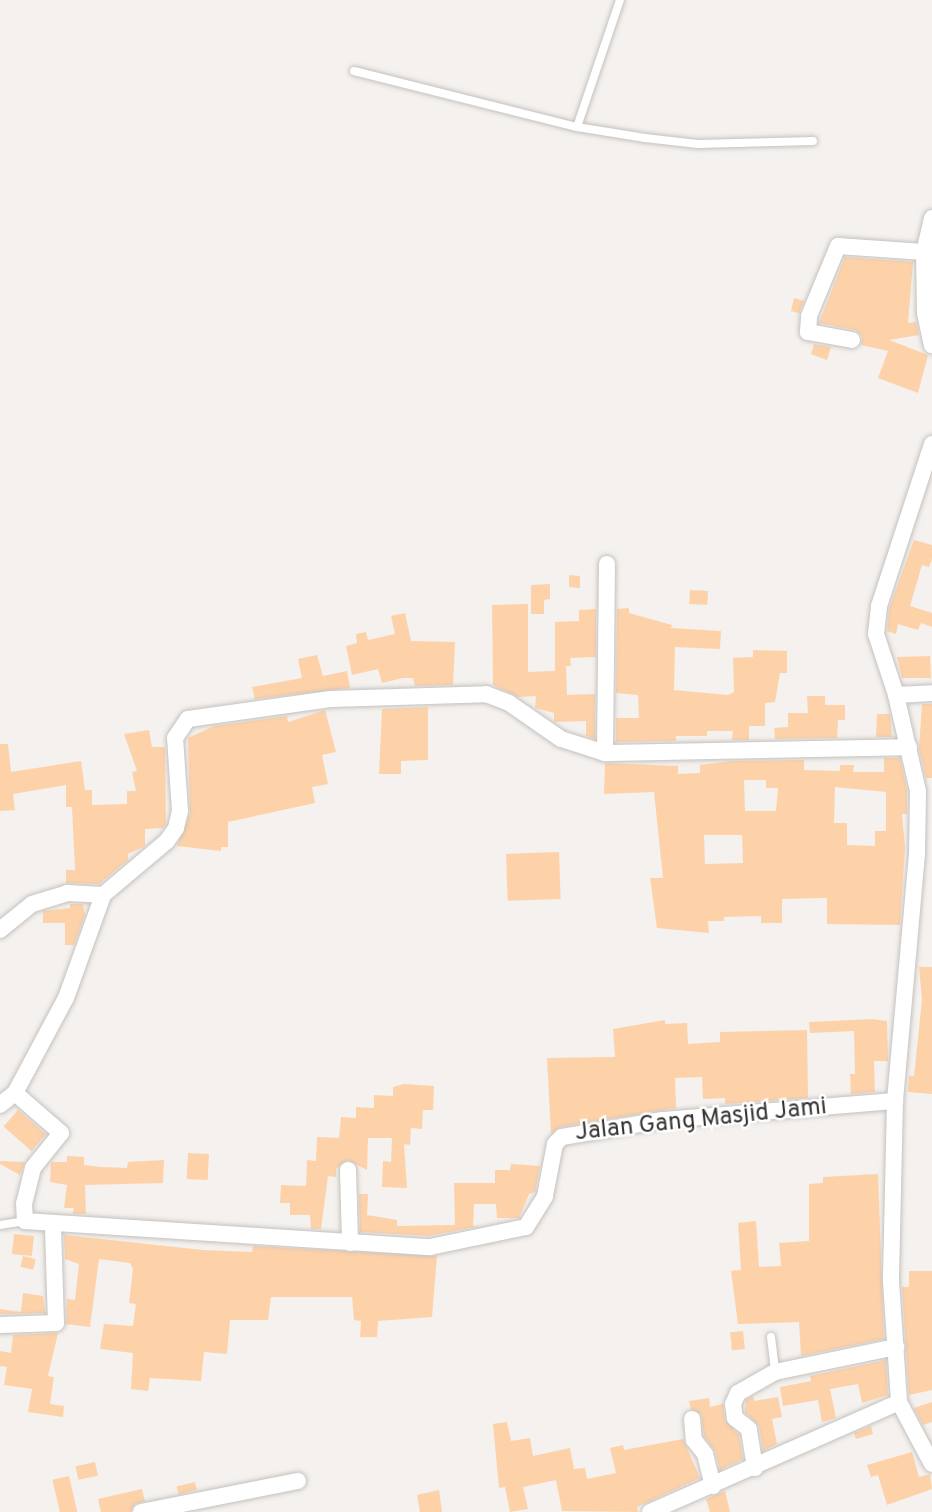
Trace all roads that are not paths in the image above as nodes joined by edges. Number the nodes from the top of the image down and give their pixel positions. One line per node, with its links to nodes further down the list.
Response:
1 (620, 0): 3 (lane)
2 (354, 71): 3 (lane)
3 (577, 127): 4 (lane)
4 (813, 141)
5 (932, 219): 6 (street)
6 (924, 252): 7 (street); 8 (street)
7 (852, 340)
8 (932, 345)
9 (932, 444): 12 (street)
10 (607, 564): 14 (street)
11 (932, 693): 12 (street)
12 (896, 695): 13 (street)
13 (909, 747): 14 (street); 15 (street)
14 (605, 753): 16 (street)
15 (925, 791): 19 (street)
16 (103, 895): 17 (street); 18 (street)
17 (0, 930)
18 (15, 1093): 20 (street); 22 (street)
19 (895, 1101): 25 (street, Jalan Gang Masjid Jami); 28 (street)
20 (0, 1105)
21 (348, 1170): 25 (street)
22 (25, 1221): 23 (lane); 24 (street)
23 (0, 1225)
24 (53, 1226): 25 (street); 26 (street)
25 (350, 1243)
26 (0, 1325)
27 (771, 1337): 29 (lane)
28 (896, 1347): 29 (street); 30 (street)
29 (775, 1373): 33 (street)
30 (899, 1402): 32 (street); 33 (street)
31 (692, 1419): 35 (street)
32 (932, 1464)
33 (755, 1468): 35 (street)
34 (298, 1481): 36 (street)
35 (713, 1486): 37 (street)
36 (141, 1512)
37 (650, 1512)

